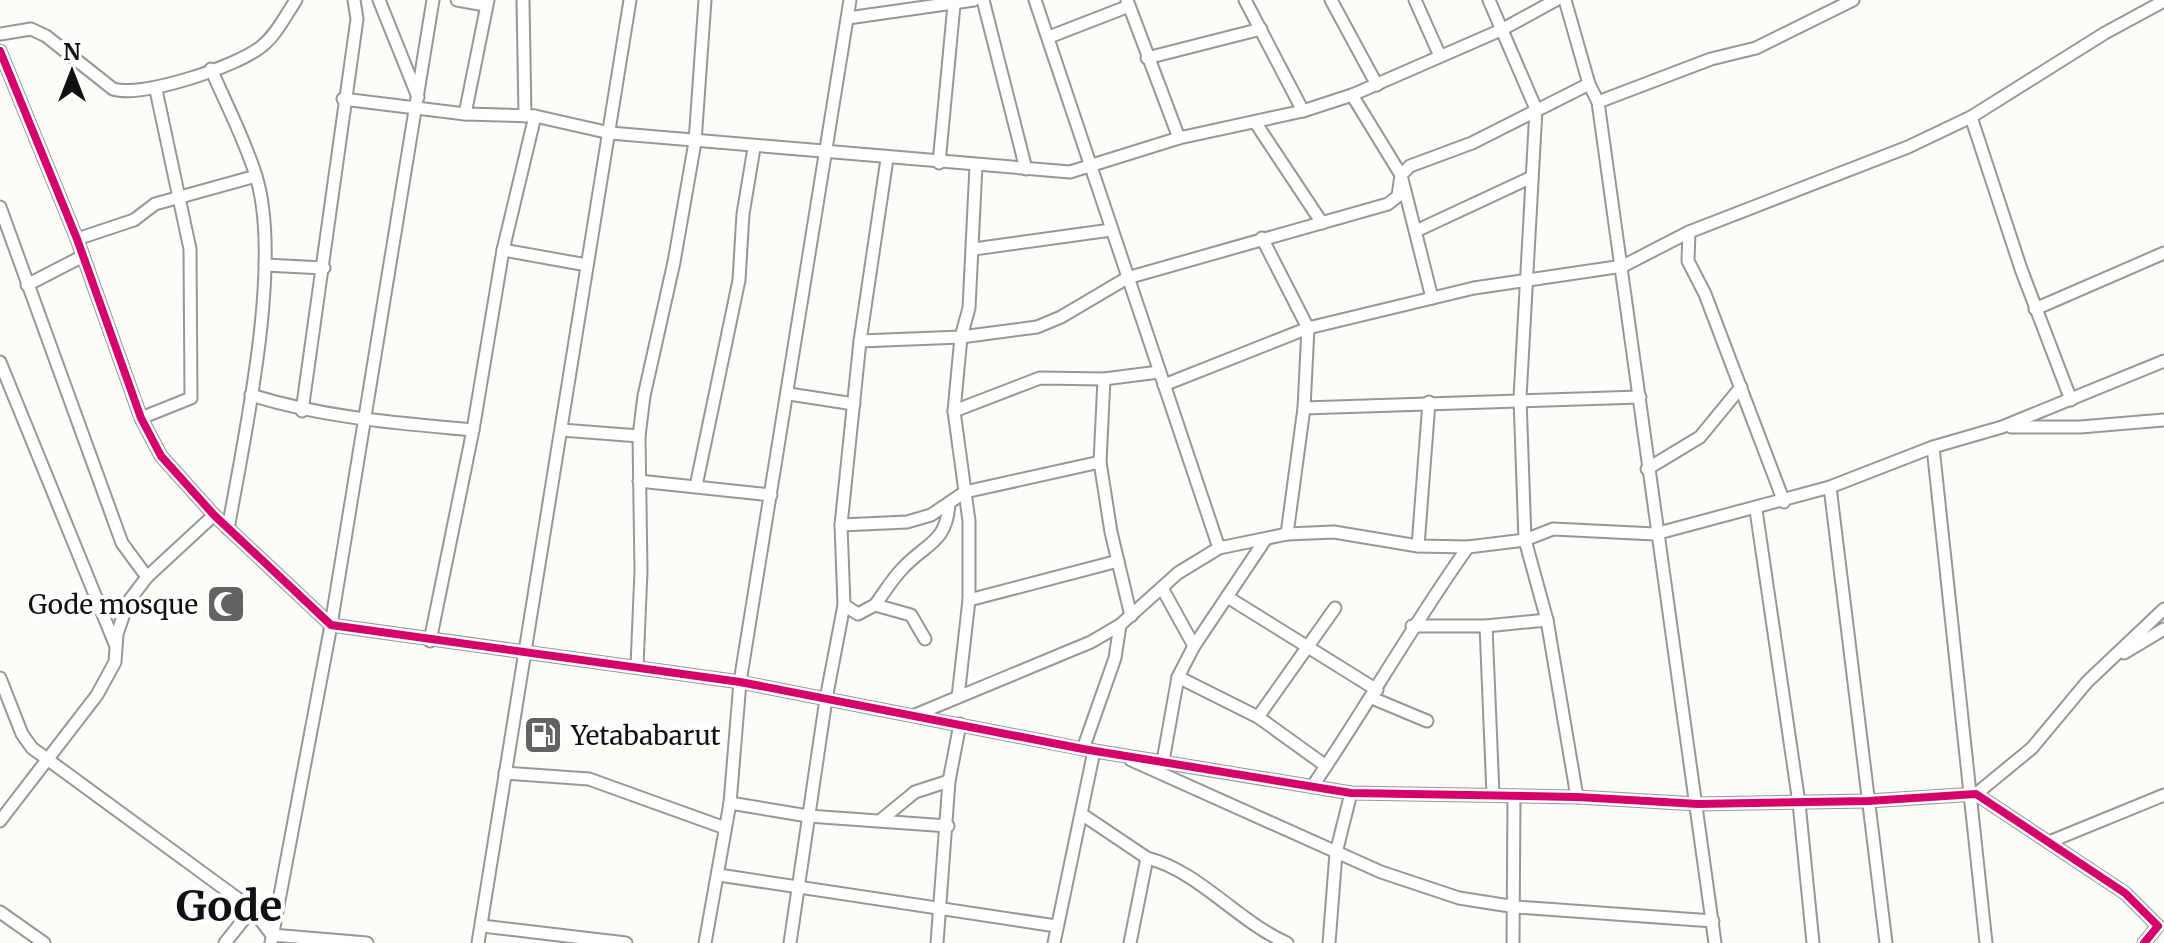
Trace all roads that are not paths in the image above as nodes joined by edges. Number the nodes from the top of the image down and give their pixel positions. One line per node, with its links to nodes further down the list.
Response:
1 (296, 0): 32 (street)
2 (354, 0): 37 (street)
3 (379, 0): 39 (street)
4 (433, 0): 39 (street)
5 (457, 0): 21 (street)
6 (523, 0): 43 (street)
7 (630, 0): 46 (street)
8 (705, 0): 48 (street)
9 (850, 0): 24 (street)
10 (974, 0): 23 (street)
11 (983, 0): 55 (street)
12 (1035, 0): 28 (street)
13 (1245, 0): 25 (street)
14 (1331, 0): 34 (street)
15 (1415, 0): 30 (street)
16 (1489, 0): 26 (street)
17 (1556, 0): 26 (street)
18 (1565, 0): 33 (street)
19 (1853, 0): 38 (street)
20 (2164, 2): 44 (street)
21 (487, 3): 42 (street)
22 (1128, 3): 28 (street); 31 (street)
23 (954, 5): 24 (street); 52 (street)
24 (848, 18): 50 (street)
25 (1261, 29): 31 (street); 41 (street)
26 (1501, 30): 30 (street); 40 (street)
27 (0, 34): 35 (street)
28 (1049, 37): 54 (street)
29 (0, 54): 66 (street)
30 (1440, 56): 34 (street)
31 (1147, 58): 47 (street)
32 (211, 69): 35 (street); 57 (street)
33 (1589, 84): 38 (street); 40 (street)
34 (1377, 85): 36 (street)
35 (156, 90): 59 (street)
36 (1352, 95): 41 (street); 56 (street)
37 (343, 99): 39 (street); 74 (street)
38 (1598, 102): 73 (street)
39 (417, 104): 42 (street); 101 (street)
40 (1536, 109): 56 (street); 58 (street)
41 (1303, 111): 45 (street)
42 (465, 114): 43 (street)
43 (530, 116): 46 (street); 68 (street)
44 (1971, 117): 64 (street); 79 (street)
45 (1255, 122): 47 (street); 61 (street)
46 (610, 133): 48 (street); 72 (street)
47 (1179, 138): 54 (street)
48 (695, 142): 49 (street); 105 (street)
49 (754, 148): 50 (street); 110 (street)
50 (827, 154): 51 (street); 89 (street)
51 (887, 159): 52 (street); 82 (street)
52 (939, 163): 53 (street)
53 (976, 166): 55 (street); 67 (street)
54 (1093, 167): 55 (street); 62 (street)
55 (1026, 169)
56 (1401, 175): 61 (street); 63 (street)
57 (256, 176): 59 (street); 71 (street)
58 (1532, 177): 63 (street); 76 (street)
59 (181, 198): 66 (street); 99 (street)
60 (0, 207): 77 (street)
61 (1322, 223): 65 (street)
62 (1111, 230): 67 (street); 75 (street)
63 (1416, 231): 78 (street)
64 (1689, 232): 73 (street); 88 (street)
65 (1262, 238): 75 (street); 80 (street)
66 (77, 239): 70 (street)
67 (974, 249): 81 (street)
68 (503, 250): 72 (street); 103 (street)
69 (2164, 253): 79 (street)
70 (83, 256): 77 (street); 99 (street)
71 (265, 265): 74 (street); 90 (street)
72 (587, 265): 104 (street)
73 (1623, 266): 76 (street); 91 (street)
74 (324, 268): 97 (street)
75 (1127, 278): 81 (street); 85 (street)
76 (1525, 278): 78 (street); 92 (street)
77 (27, 285): 128 (street)
78 (1432, 298): 80 (street)
79 (2035, 309): 93 (street)
80 (1308, 328): 87 (street); 96 (street)
81 (961, 337): 82 (street); 98 (street)
82 (860, 341): 95 (street)
83 (2164, 361): 93 (street)
84 (0, 362): 145 (street)
85 (1159, 372): 86 (street); 87 (street)
86 (1104, 379): 98 (street); 107 (street)
87 (1164, 385): 126 (street)
88 (1741, 387): 108 (street); 114 (street)
89 (789, 394): 95 (street); 113 (street)
90 (251, 395): 97 (street); 119 (street)
91 (1640, 397): 92 (street); 108 (street)
92 (1520, 398): 94 (street); 123 (street)
93 (2071, 400): 102 (street)
94 (1429, 402): 96 (street); 124 (street)
95 (854, 404): 118 (street)
96 (1304, 408): 120 (street)
97 (302, 411): 101 (street)
98 (954, 411): 112 (street)
99 (141, 418): 117 (street)
100 (2164, 420): 102 (street)
101 (365, 422): 103 (street); 138 (street)
102 (2002, 427): 106 (street)
103 (473, 430): 144 (street)
104 (562, 430): 105 (street); 148 (street)
105 (639, 436): 109 (street)
106 (1933, 447): 111 (street); 170 (street)
107 (1100, 462): 112 (street); 127 (street)
108 (1647, 469): 121 (street)
109 (639, 481): 110 (street); 150 (street)
110 (696, 486): 113 (street)
111 (1830, 487): 114 (street); 175 (street)
112 (965, 492): 115 (street); 131 (street)
113 (771, 495): 153 (street)
114 (1784, 502): 116 (street)
115 (949, 503): 118 (street); 133 (street)
116 (1756, 510): 121 (street); 177 (street)
117 (214, 515): 119 (street); 128 (street)
118 (841, 525): 132 (street)
119 (228, 529): 138 (street)
120 (1287, 534): 122 (street); 124 (street)
121 (1655, 534): 123 (street); 178 (street)
122 (1265, 540): 126 (street); 130 (street)
123 (1525, 540): 125 (street); 137 (street)
124 (1418, 546): 125 (street)
125 (1468, 547): 140 (street)
126 (1219, 548): 129 (street)
127 (1118, 561): 131 (street); 136 (street)
128 (147, 577): 145 (street)
129 (1162, 588): 136 (street); 146 (street)
130 (1229, 598): 146 (street); 147 (street)
131 (969, 600): 155 (street)
132 (844, 605): 133 (street); 156 (street)
133 (875, 605): 143 (street)
134 (1335, 608): 147 (street)
135 (2164, 609): 149 (street)
136 (1131, 616): 139 (street)
137 (1547, 620): 141 (street); 174 (street)
138 (331, 625): 144 (street); 198 (street)
139 (1120, 625): 155 (street); 161 (street)
140 (1412, 626): 141 (street); 154 (street)
141 (1486, 626): 171 (street)
142 (2164, 629): 149 (street)
143 (925, 639)
144 (430, 641): 148 (street)
145 (115, 645): 163 (street)
146 (1194, 646): 151 (street)
147 (1306, 648): 154 (street); 158 (street)
148 (524, 654): 150 (street); 166 (street)
149 (2106, 663): 170 (street)
150 (637, 666): 153 (street)
151 (1178, 677): 158 (street); 164 (street)
152 (0, 678): 163 (street)
153 (740, 682): 156 (street); 176 (street)
154 (1374, 694): 159 (street); 165 (street)
155 (958, 697): 157 (street)
156 (826, 699): 157 (street); 180 (street)
157 (911, 716): 160 (street)
158 (1258, 717): 165 (street)
159 (1427, 721)
160 (960, 724): 161 (street); 167 (street)
161 (1088, 750): 162 (street); 179 (street)
162 (1115, 753): 164 (street); 186 (street)
163 (46, 758): 182 (street); 192 (street)
164 (1163, 761): 168 (street)
165 (1326, 766): 168 (street)
166 (505, 773): 184 (street); 196 (street)
167 (949, 781): 181 (street); 183 (street)
168 (1314, 784): 169 (street)
169 (1351, 793): 171 (street); 186 (street)
170 (1974, 794): 175 (street); 185 (street); 215 (street)
171 (1493, 795): 173 (street)
172 (2164, 795): 185 (street)
173 (1514, 796): 174 (street); 191 (street)
174 (1577, 797): 178 (street)
175 (1868, 801): 177 (street); 214 (street)
176 (730, 803): 180 (street); 184 (street)
177 (1799, 803): 178 (street); 213 (street)
178 (1698, 804): 194 (street)
179 (1083, 815): 187 (street); 197 (street)
180 (808, 816): 181 (street); 189 (street)
181 (882, 819): 183 (street)
182 (0, 821)
183 (948, 826): 190 (street)
184 (725, 828): 188 (street)
185 (2049, 842): 195 (street)
186 (1336, 853): 191 (street); 210 (street)
187 (1147, 858): 208 (street); 209 (street)
188 (719, 875): 189 (street); 204 (street)
189 (800, 887): 190 (street); 205 (street)
190 (942, 907): 197 (street); 206 (street)
191 (1516, 907): 194 (street); 211 (street)
192 (252, 909): 198 (street); 200 (street)
193 (0, 912): 199 (street)
194 (1713, 921): 212 (street)
195 (2161, 925): 216 (street)
196 (482, 926): 202 (street); 203 (street)
197 (1056, 926): 207 (street)
198 (272, 939): 201 (street)
199 (44, 943)
200 (225, 943)
201 (367, 943)
202 (478, 943)
203 (626, 943)
204 (705, 943)
205 (790, 943)
206 (937, 943)
207 (1054, 943)
208 (1130, 943)
209 (1287, 943)
210 (1329, 943)
211 (1513, 943)
212 (1715, 943)
213 (1813, 943)
214 (1886, 943)
215 (1986, 943)
216 (2144, 943)

